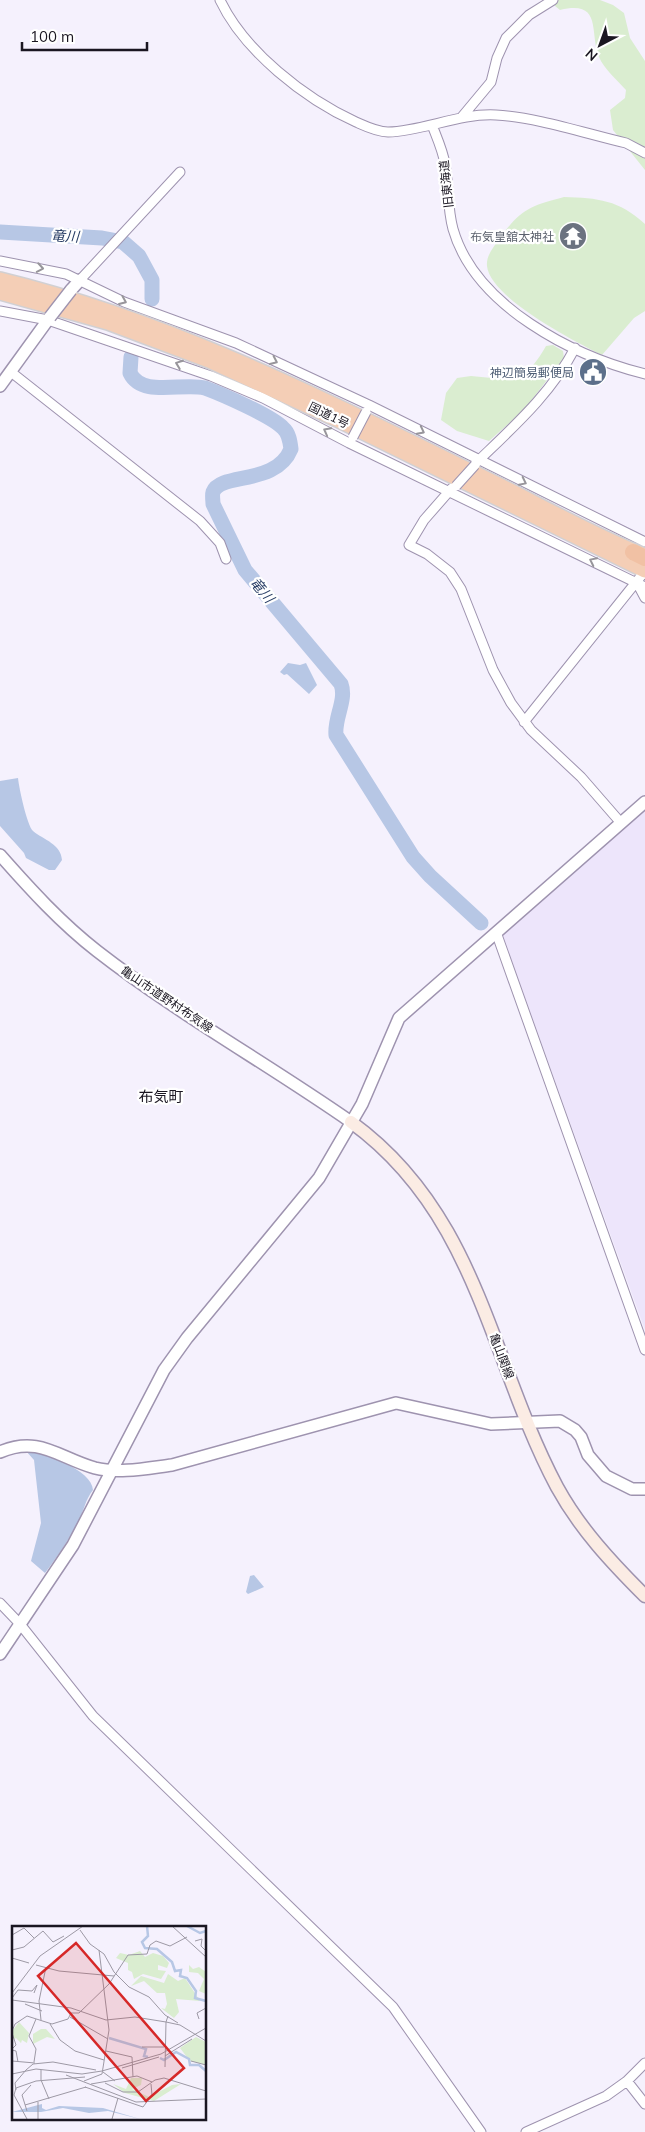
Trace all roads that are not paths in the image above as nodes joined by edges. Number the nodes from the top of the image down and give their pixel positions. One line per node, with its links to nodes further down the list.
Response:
1 (220, 0): 4 (street)
2 (552, 0): 3 (street)
3 (461, 118): 4 (street); 5 (street)
4 (432, 125): 16 (street, 旧東海道)
5 (645, 153)
6 (180, 172): 10 (street)
7 (0, 261): 10 (street, one-way to 10)
8 (0, 274): 12 (highway)
9 (0, 280): 12 (highway, 国道1号)
10 (80, 280): 15 (street, bridge); 20 (street, one-way to 20)
11 (0, 292): 12 (highway, 国道1号)
12 (34, 295): 13 (highway); 24 (highway, 国道1号); 26 (highway, 国道1号)
13 (0, 298)
14 (0, 311): 15 (street)
15 (49, 318): 17 (street); 21 (street, one-way to 15)
16 (575, 348): 18 (street, 旧東海道); 22 (street)
17 (11, 372): 19 (street); 25 (street)
18 (645, 374)
19 (0, 386)
20 (368, 408): 21 (street, bridge); 22 (street, one-way to 22)
21 (351, 440): 23 (street)
22 (477, 462): 23 (street, bridge); 24 (street, one-way to 24)
23 (452, 488): 26 (street, one-way to 23); 28 (street)
24 (642, 552)
25 (226, 559)
26 (643, 578): 27 (street); 28 (street)
27 (645, 598)
28 (524, 722): 30 (street)
29 (645, 802): 30 (street)
30 (621, 823): 32 (street)
31 (0, 855): 33 (street, 亀山市道野村布気線)
32 (496, 932): 33 (street); 34 (street)
33 (351, 1122): 35 (main road, 亀山関線); 37 (street)
34 (645, 1350)
35 (528, 1422): 37 (street); 38 (street); 39 (main road, 亀山関線)
36 (0, 1452): 37 (street)
37 (112, 1470): 41 (street)
38 (645, 1489)
39 (645, 1596)
40 (0, 1604): 41 (street)
41 (20, 1624): 42 (street); 46 (street)
42 (0, 1654)
43 (645, 2063): 44 (street)
44 (627, 2081): 45 (street); 47 (street)
45 (645, 2104)
46 (481, 2132)
47 (526, 2132)

